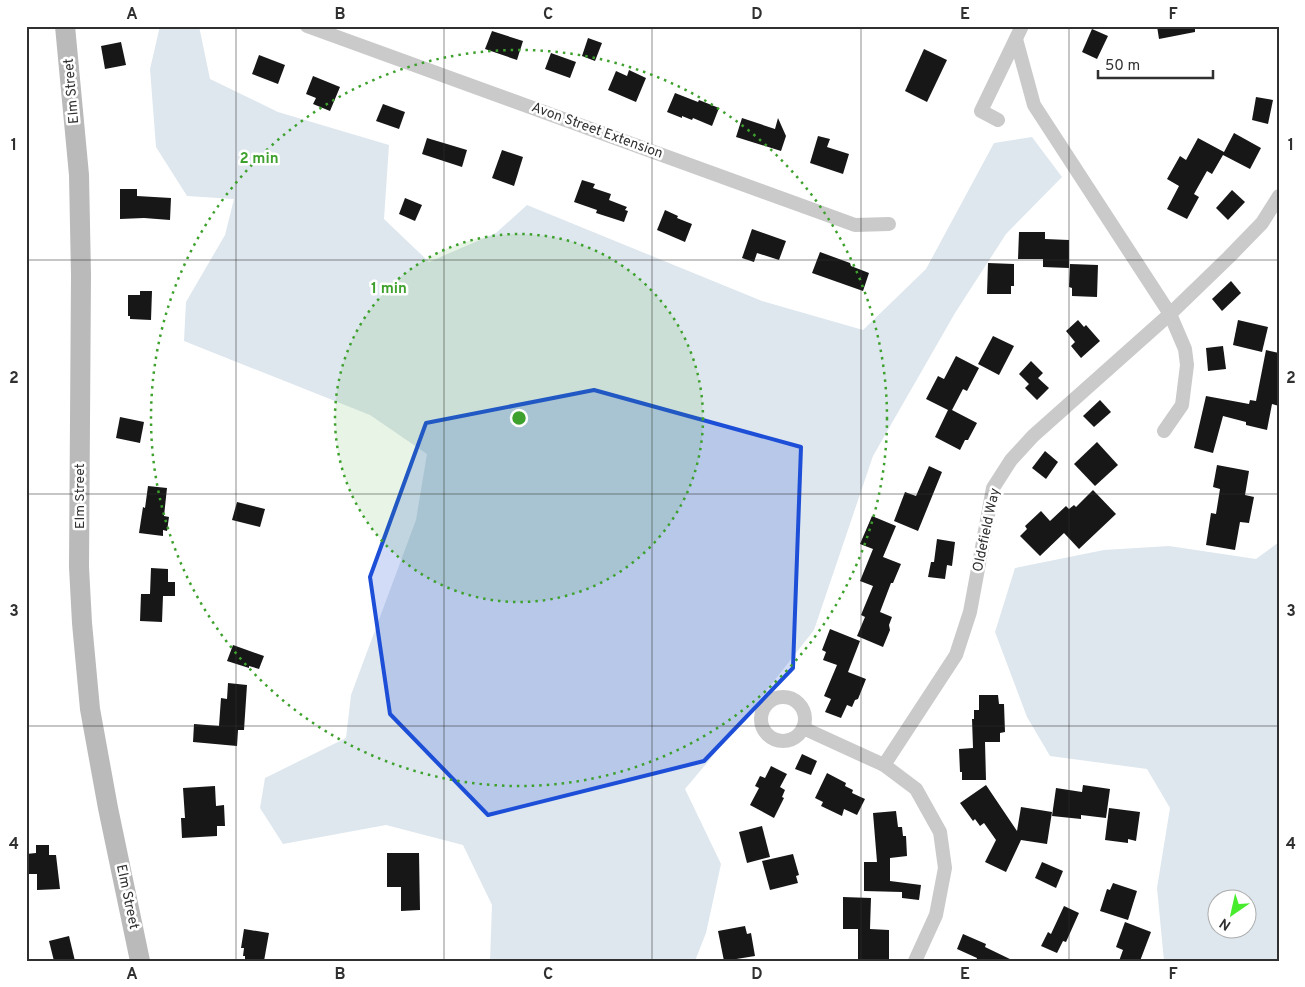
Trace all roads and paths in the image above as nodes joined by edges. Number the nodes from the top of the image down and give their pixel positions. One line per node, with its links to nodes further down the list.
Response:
1 (65, 26): 11 (street, Elm Street)
2 (307, 26): 6 (street, Avon Street Extension)
3 (1019, 32): 4 (street); 7 (street)
4 (998, 120)
5 (1279, 196): 7 (street, Oldefield Way)
6 (889, 224)
7 (1170, 314): 8 (street); 10 (street, Oldefield Way)
8 (1164, 431)
9 (803, 728): 10 (street)
10 (884, 765): 12 (street)
11 (140, 961)
12 (915, 961)

